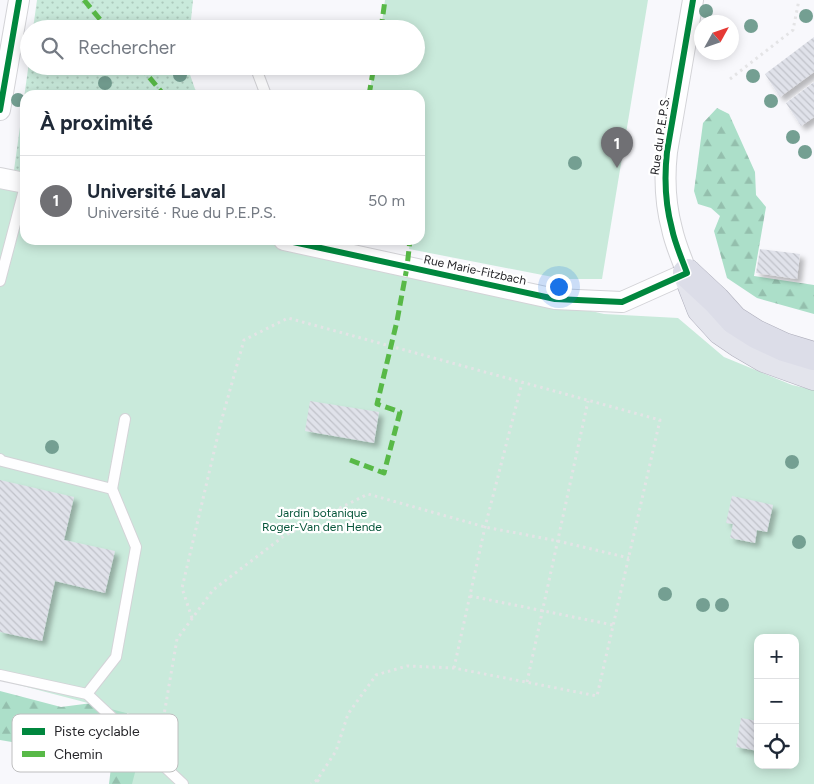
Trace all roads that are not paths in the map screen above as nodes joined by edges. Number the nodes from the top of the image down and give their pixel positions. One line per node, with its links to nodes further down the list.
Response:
1 (19, 0): 5 (street)
2 (694, 0): 10 (street, Rue du P.E.P.S.)
3 (258, 75): 4 (lane)
4 (264, 90)
5 (0, 110)
6 (0, 178): 7 (street)
7 (20, 184)
8 (20, 204): 11 (lane)
9 (307, 245): 10 (street, Rue Marie-Fitzbach)
10 (687, 273): 12 (highway); 13 (highway)
11 (0, 281)
12 (814, 356)
13 (814, 376)
14 (125, 419): 16 (lane)
15 (0, 459): 16 (lane)
16 (112, 489): 18 (lane)
17 (0, 675): 18 (lane)
18 (87, 694): 19 (lane)
19 (108, 714)
20 (171, 772): 21 (lane)
21 (184, 784)

